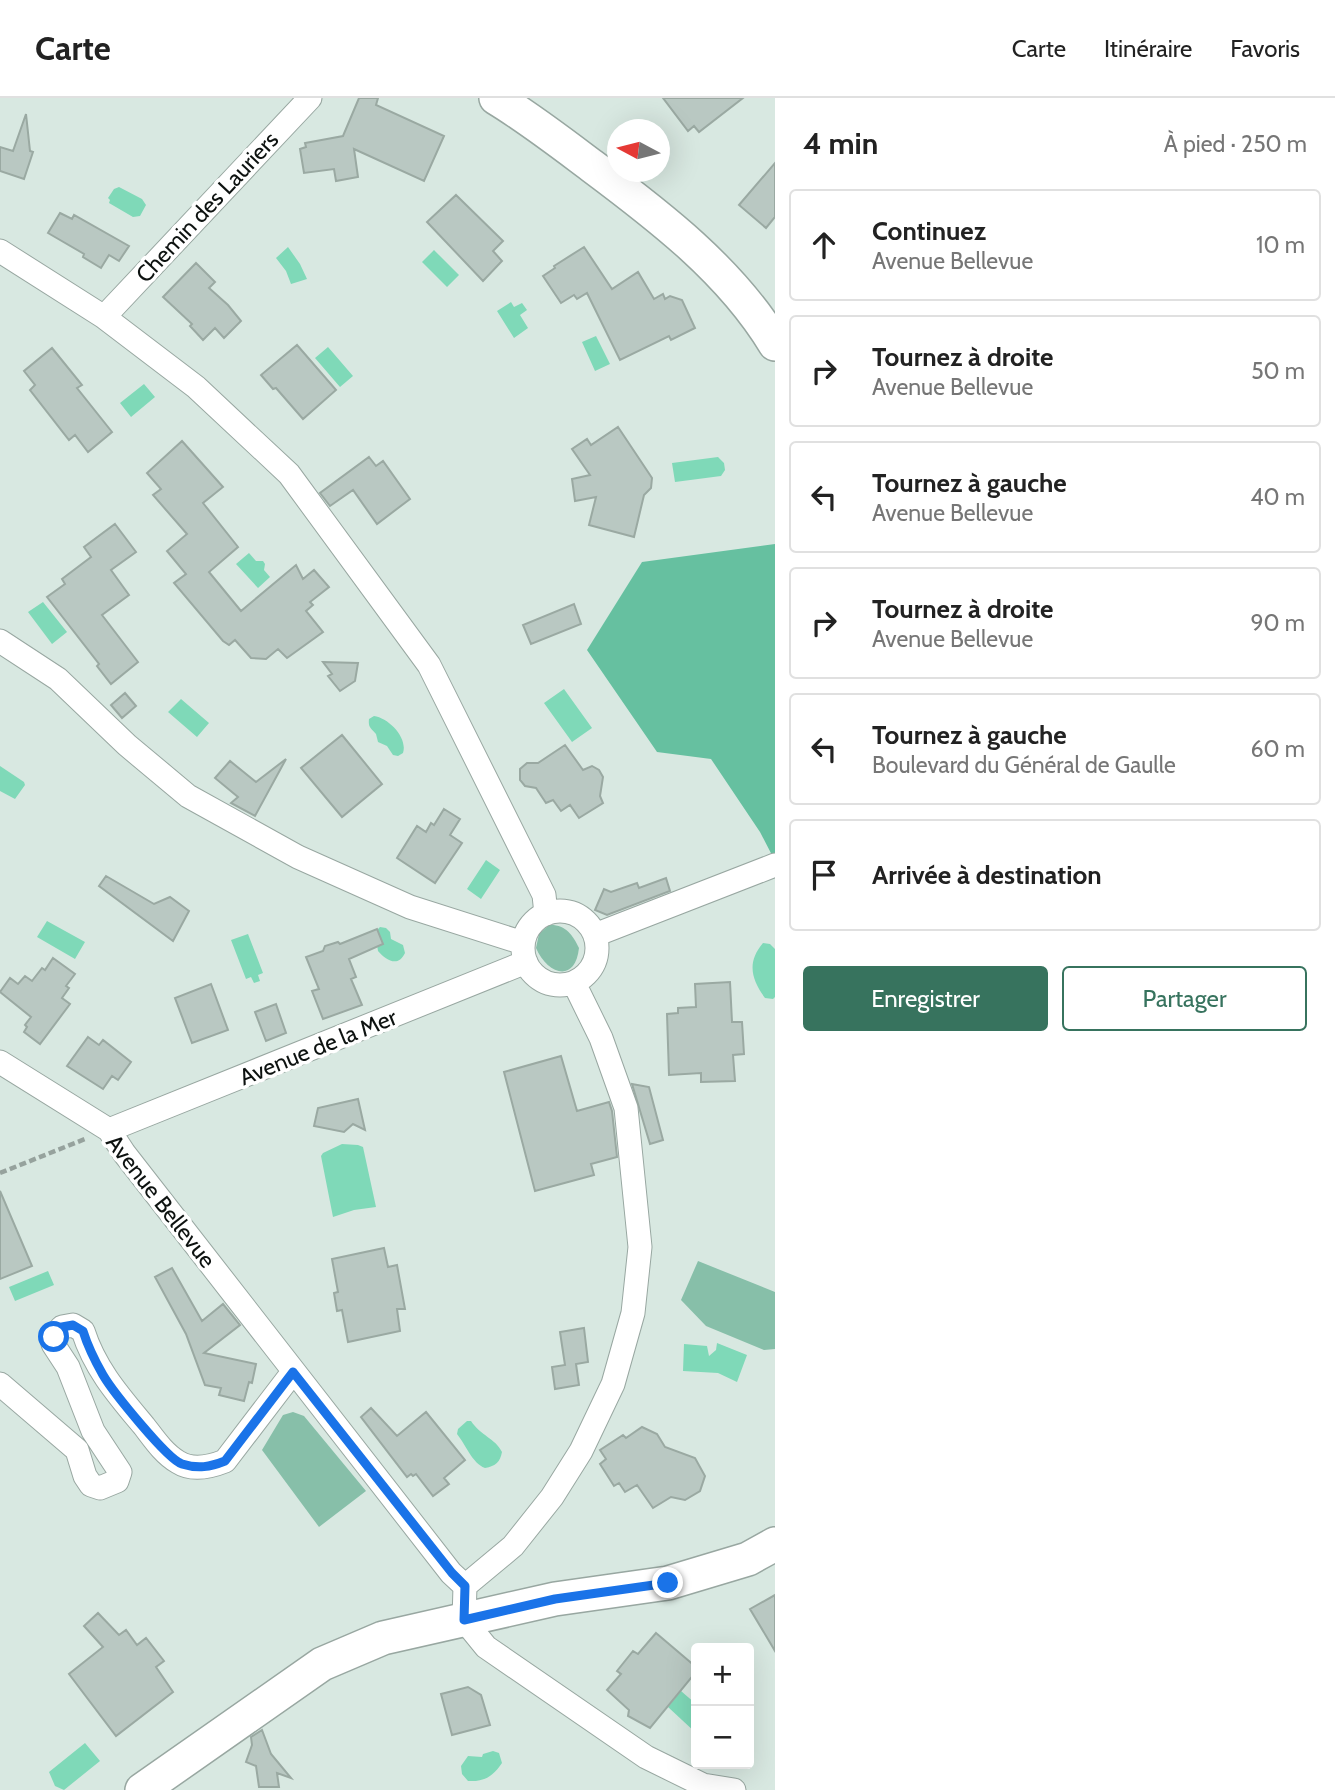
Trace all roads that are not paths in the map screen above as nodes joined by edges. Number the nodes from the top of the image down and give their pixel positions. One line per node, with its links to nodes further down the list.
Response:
1 (310, 98): 4 (street, Chemin des Lauriers)
2 (496, 98): 5 (street)
3 (0, 251): 4 (street)
4 (104, 317): 8 (street)
5 (775, 344)
6 (0, 641): 10 (street)
7 (775, 866): 9 (street)
8 (547, 914): 9 (street); 10 (street)
9 (595, 935): 11 (street)
10 (525, 953): 11 (street); 13 (street, Avenue de la Mer)
11 (573, 983): 17 (street)
12 (0, 1062): 13 (street, Avenue Bellevue)
13 (109, 1130): 14 (street, Avenue Bellevue)
14 (293, 1372): 15 (street); 17 (street, Avenue Bellevue)
15 (0, 1384)
16 (775, 1544): 18 (street)
17 (465, 1586): 18 (street)
18 (464, 1620): 19 (street); 20 (street)
19 (142, 1790)
20 (734, 1790)

